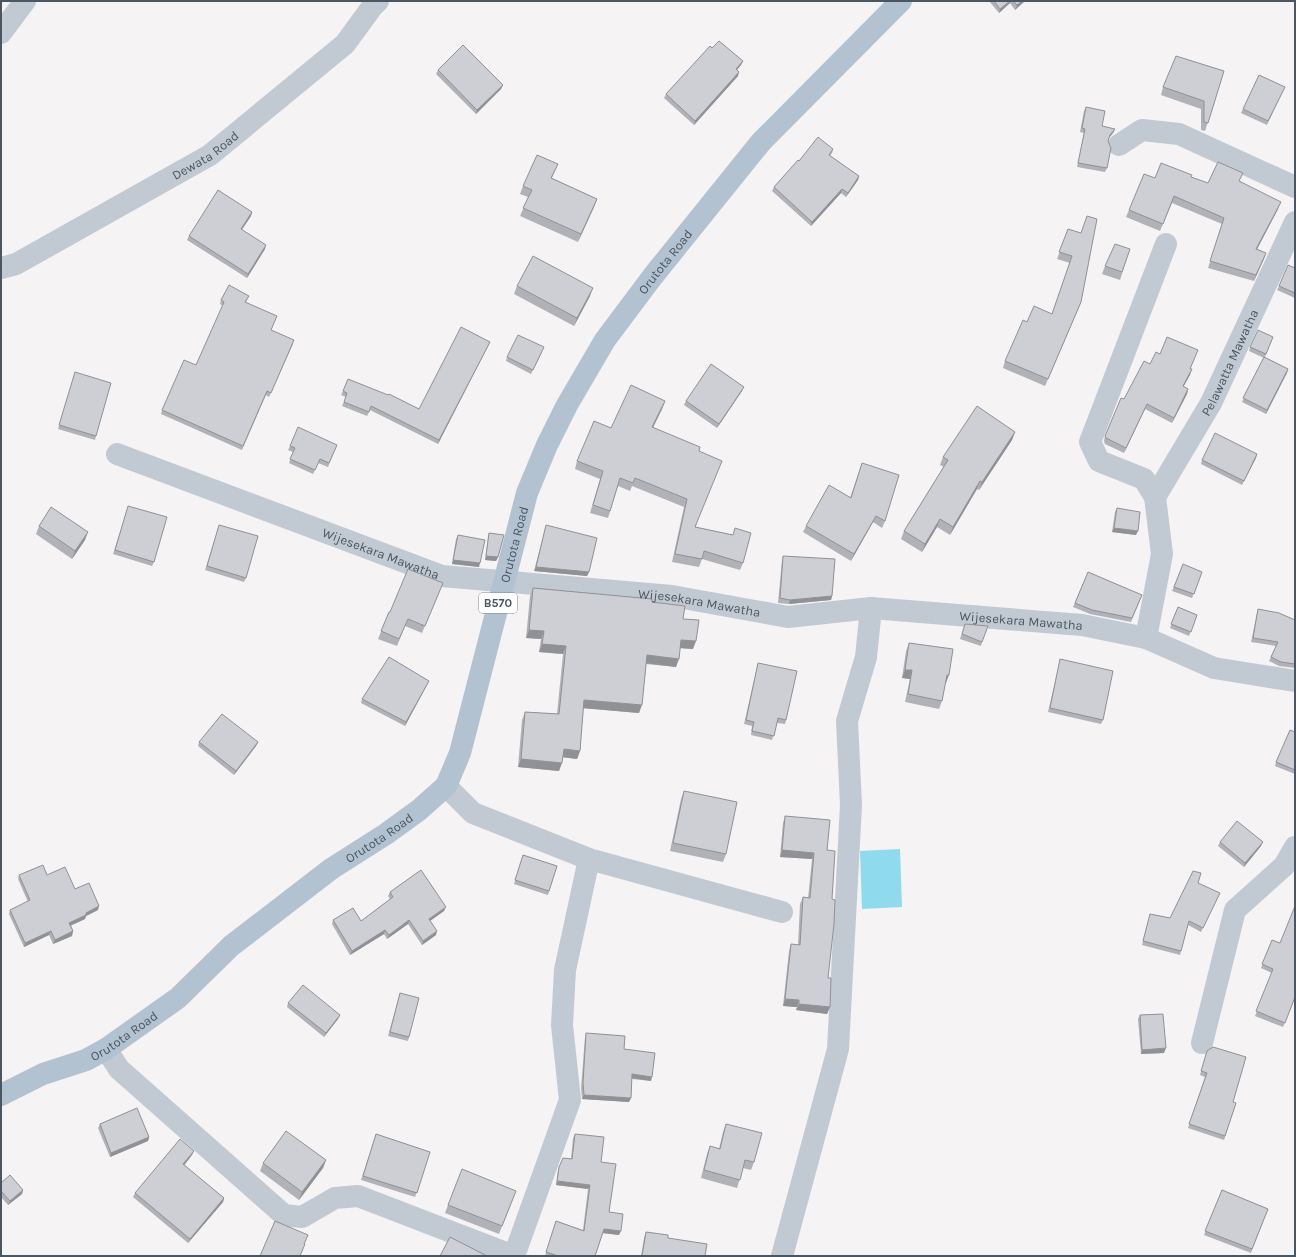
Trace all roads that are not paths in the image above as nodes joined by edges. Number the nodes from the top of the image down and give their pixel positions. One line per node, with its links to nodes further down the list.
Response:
1 (25, 1): 4 (street)
2 (378, 1): 9 (street, Dewata Road)
3 (901, 1): 12 (main road, Orutota Road / B570)
4 (1, 34)
5 (1119, 146): 6 (street)
6 (1295, 187)
7 (1295, 222): 11 (street, Pelawatta Mawatha)
8 (1166, 244): 11 (street)
9 (1, 268)
10 (117, 454): 12 (street, Wijesekara Mawatha)
11 (1155, 497): 14 (street)
12 (504, 582): 13 (street, Wijesekara Mawatha); 16 (main road, Orutota Road / B570)
13 (871, 608): 14 (street, Wijesekara Mawatha); 25 (street)
14 (1146, 638): 15 (street, Wijesekara Mawatha)
15 (1295, 681)
16 (446, 786): 18 (street); 22 (main road, Orutota Road / B570)
17 (1295, 847): 19 (street)
18 (589, 859): 20 (street); 24 (street)
19 (1290, 869): 21 (street)
20 (782, 912)
21 (1202, 1043)
22 (106, 1049): 23 (main road, Orutota Road / B570); 24 (street)
23 (1, 1095)
24 (514, 1256)
25 (782, 1256)

